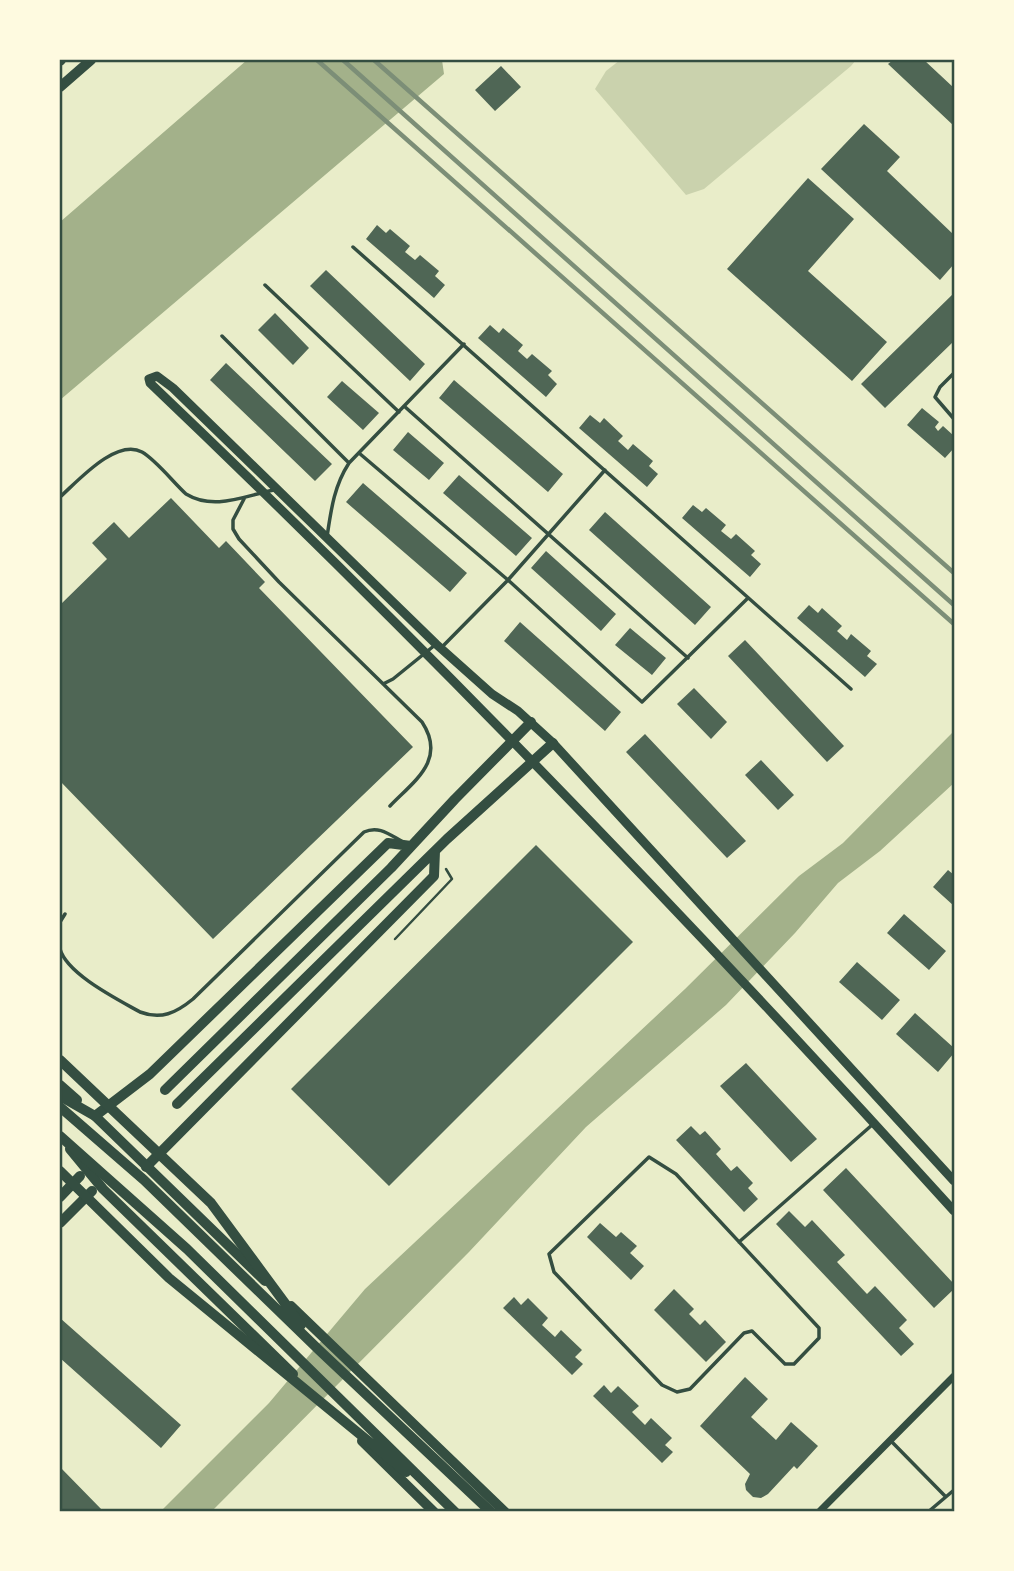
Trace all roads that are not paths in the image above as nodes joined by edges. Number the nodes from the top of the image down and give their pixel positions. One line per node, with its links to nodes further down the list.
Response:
1 (91, 60): 2 (main road)
2 (60, 87)
3 (353, 247): 6 (lane)
4 (264, 285): 9 (lane)
5 (222, 336): 12 (lane)
6 (464, 344): 8 (lane); 13 (lane)
7 (954, 373): 10 (lane)
8 (404, 406): 9 (lane); 18 (lane)
9 (399, 412): 11 (lane)
10 (954, 419)
11 (359, 453): 12 (lane); 20 (lane)
12 (349, 463): 19 (lane)
13 (606, 470): 18 (lane); 21 (lane)
14 (276, 490): 15 (lane); 15 (street); 19 (street)
15 (263, 493): 17 (lane); 23 (street)
16 (60, 497): 17 (lane)
17 (244, 499): 25 (lane)
18 (548, 534): 20 (lane); 24 (lane)
19 (326, 539): 22 (street)
20 (508, 580): 22 (lane); 24 (lane)
21 (748, 598): 24 (lane); 26 (lane)
22 (438, 646): 23 (lane); 27 (street)
23 (426, 652): 25 (lane); 28 (street)
24 (689, 658)
25 (383, 684): 31 (lane)
26 (851, 689)
27 (531, 722): 28 (main road); 29 (street)
28 (513, 740): 30 (street); 32 (main road)
29 (553, 743): 30 (main road); 50 (street)
30 (533, 761): 33 (main road); 44 (street)
31 (390, 806)
32 (411, 846): 36 (lane); 39 (main road); 43 (main road)
33 (435, 851): 41 (main road); 47 (main road)
34 (65, 914): 35 (lane)
35 (60, 922)
36 (60, 949)
37 (60, 1060): 56 (main road)
38 (60, 1085): 43 (main road)
39 (165, 1090)
40 (60, 1096): 43 (main road)
41 (177, 1104)
42 (60, 1107): 56 (main road)
43 (95, 1116): 47 (main road)
44 (874, 1123): 53 (street); 55 (lane)
45 (60, 1136): 62 (main road)
46 (63, 1144): 61 (main road)
47 (146, 1167): 64 (main road)
48 (60, 1171): 62 (main road)
49 (80, 1176): 52 (main road)
50 (954, 1181)
51 (92, 1191): 54 (main road)
52 (60, 1197)
53 (954, 1211)
54 (60, 1223)
55 (739, 1241): 55 (lane)
56 (319, 1350): 63 (main road)
57 (954, 1376): 58 (street)
58 (890, 1440): 60 (lane); 65 (street)
59 (954, 1490): 60 (lane)
60 (946, 1496): 66 (lane)
61 (434, 1511)
62 (454, 1511)
63 (491, 1511)
64 (505, 1511)
65 (819, 1511)
66 (928, 1511)

